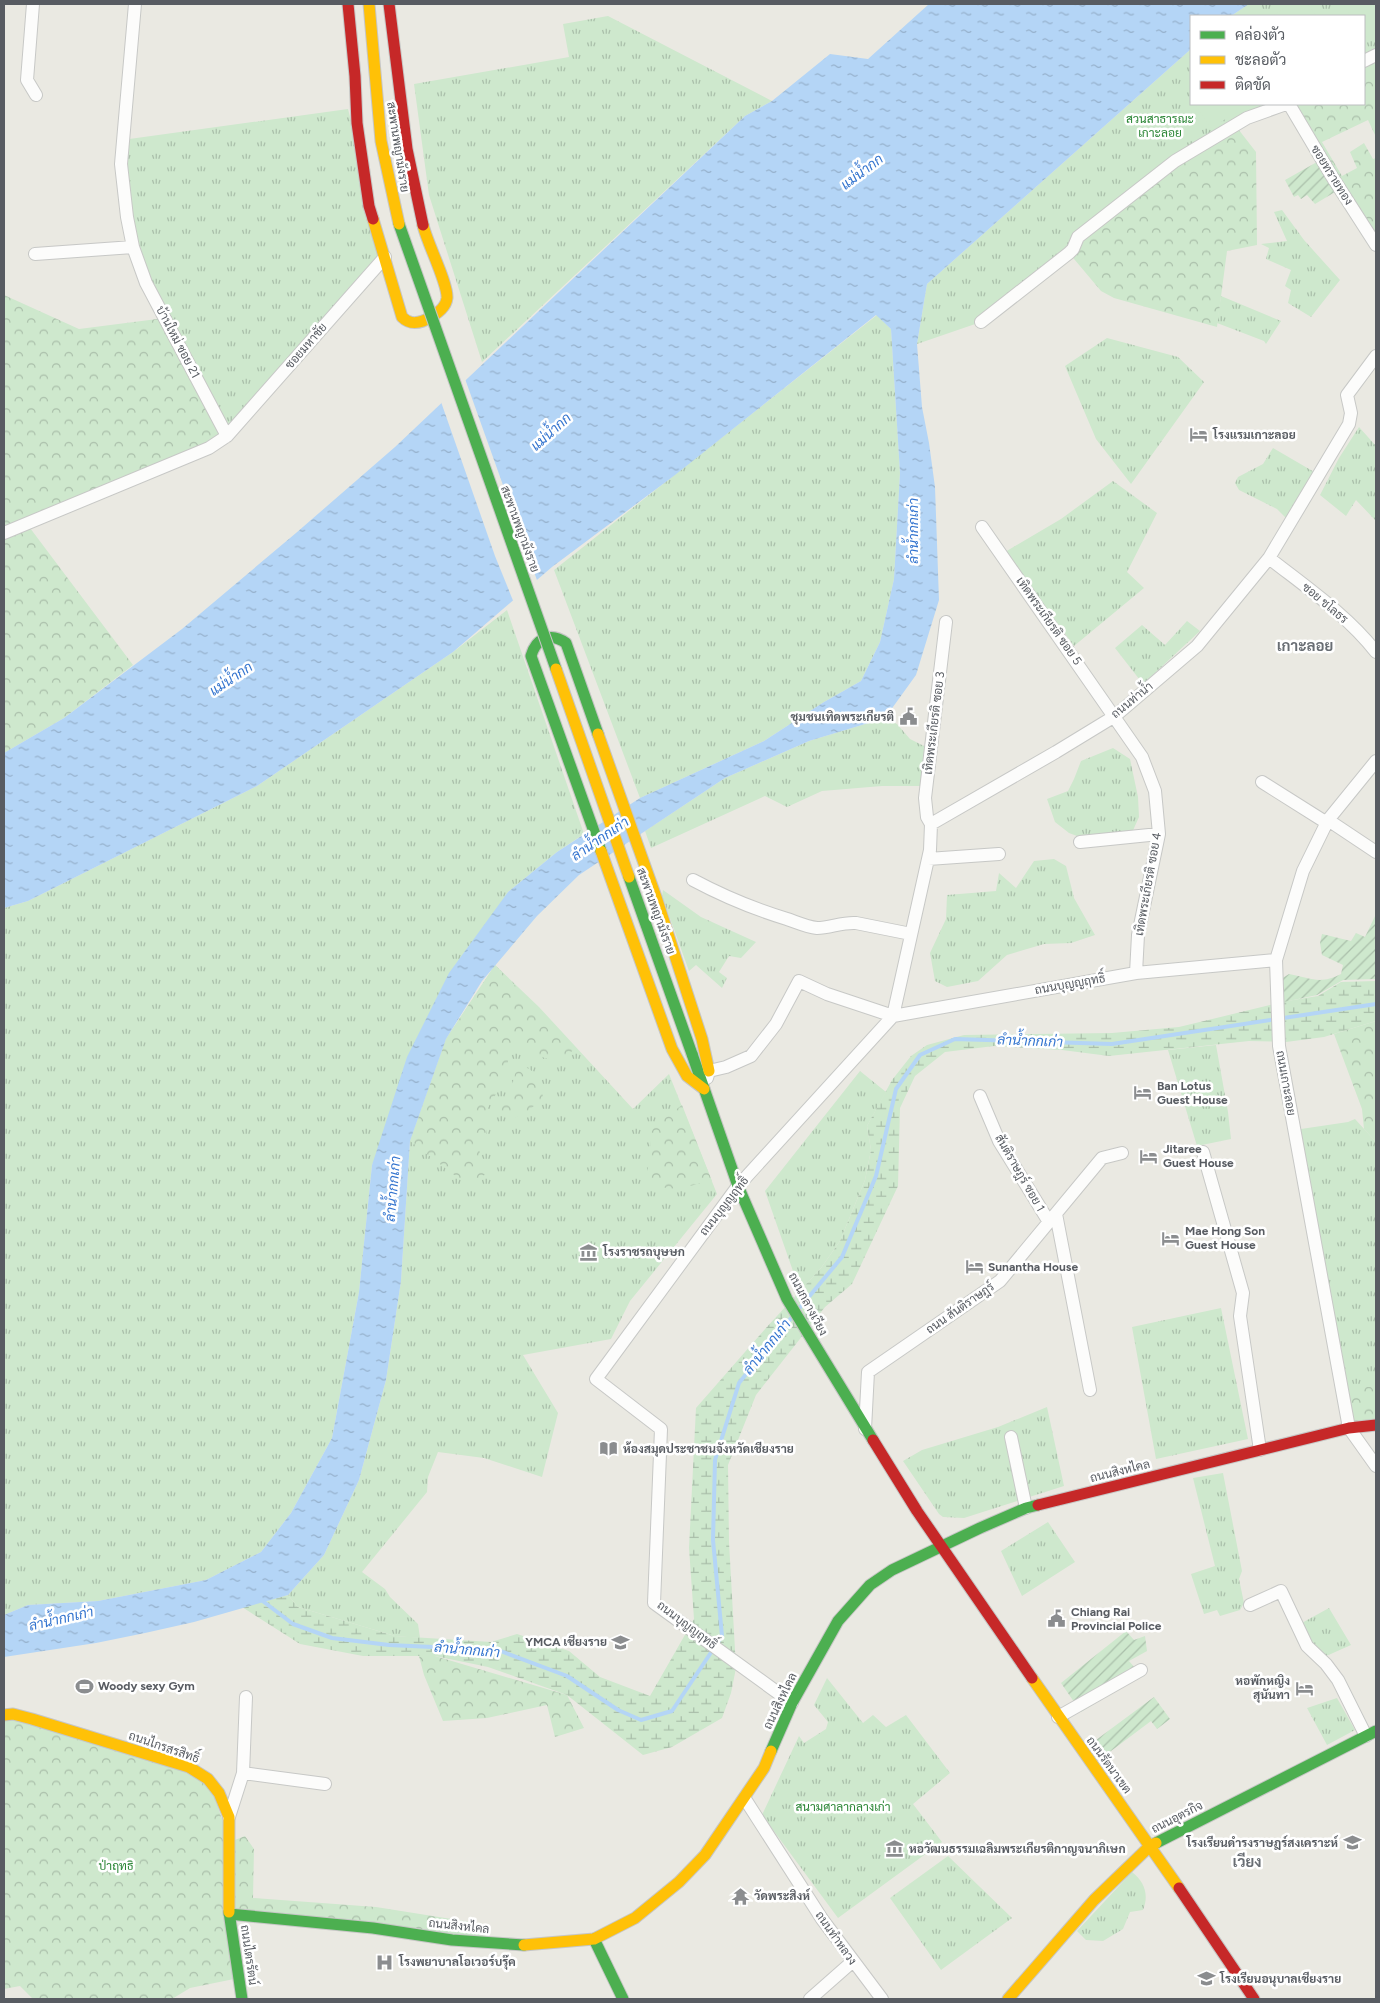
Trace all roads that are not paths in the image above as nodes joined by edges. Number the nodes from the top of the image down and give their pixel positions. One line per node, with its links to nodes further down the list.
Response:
1 (33, 4): 8 (street)
2 (135, 4): 12 (street, บ้านใหม่ ซอย 21)
3 (348, 4): 14 (main road)
4 (369, 4): 38 (main road, สะพานพญามังราย, bridge)
5 (389, 4): 14 (main road)
6 (1376, 54): 7 (street)
7 (1365, 60)
8 (36, 95)
9 (1285, 105): 15 (street)
10 (1289, 105): 11 (street, ซอยทรายทอง)
11 (1376, 245)
12 (133, 247): 13 (street); 17 (street, บ้านใหม่ ซอย 21)
13 (35, 254)
14 (384, 257): 17 (street, ซอยมหาชัย)
15 (981, 322)
16 (1376, 356): 20 (street, ถนนท่าน้ำ)
17 (227, 436): 19 (street)
18 (982, 527): 23 (street, เทิดพระเกียรติ ซอย 5)
19 (4, 533)
20 (1269, 558): 22 (street, ซอย ชโลธร); 23 (street, ถนนท่าน้ำ)
21 (946, 622): 27 (street, เทิดพระเกียรติ ซอย 3)
22 (1376, 652)
23 (1115, 716): 27 (street, ถนนท่าน้ำ); 28 (street, เทิดพระเกียรติ ซอย 4)
24 (1376, 761): 26 (street, ถนนเกาะลอย)
25 (1262, 782): 26 (street)
26 (1328, 822): 30 (street); 35 (street, ถนนเกาะลอย)
27 (930, 824): 32 (street)
28 (1158, 834): 29 (street); 36 (street, เทิดพระเกียรติ ซอย 4)
29 (1080, 842)
30 (1376, 852)
31 (998, 854): 32 (street)
32 (928, 859): 34 (street)
33 (693, 880): 34 (street)
34 (911, 934): 37 (street)
35 (1276, 960): 36 (street, ถนนบุญญฤทธิ์); 49 (street, ถนนเกาะลอย)
36 (1136, 973): 37 (street, ถนนบุญญฤทธิ์)
37 (893, 1016): 39 (street); 44 (street, ถนนบุญญฤทธิ์)
38 (692, 1054): 40 (main road, ถนนกลางเวียง)
39 (709, 1071): 40 (street); 40 (main road)
40 (704, 1089): 44 (main road, ถนนกลางเวียง)
41 (980, 1096): 45 (street, สันติราษฎร์ ซอย 1)
42 (1203, 1152): 51 (street)
43 (1122, 1153): 45 (street, ถนน สันติราษฎร์)
44 (738, 1186): 48 (main road, ถนนกลางเวียง); 58 (street, ถนนบุญญฤทธิ์)
45 (1052, 1218): 46 (street); 48 (street, ถนน สันติราษฎร์)
46 (1090, 1390)
47 (1376, 1425): 49 (main road, ถนนสิงหไคล)
48 (865, 1428): 54 (main road, ถนนกลางเวียง)
49 (1349, 1428): 51 (main road, ถนนสิงหไคล); 52 (street)
50 (1011, 1437): 53 (street)
51 (1260, 1450): 53 (main road, ถนนสิงหไคล)
52 (1376, 1466)
53 (1026, 1508): 54 (main road, ถนนสิงหไคล)
54 (941, 1546): 58 (main road, ถนนสิงหไคล); 60 (main road, ถนนรัตนาเขต)
55 (1250, 1605): 61 (street)
56 (1141, 1670): 60 (street)
57 (246, 1697): 62 (street)
58 (792, 1703): 64 (main road, ถนนสิงหไคล)
59 (4, 1715): 65 (main road, ถนนไกรสรสิทธิ์)
60 (1058, 1717): 66 (main road, ถนนรัตนาเขต)
61 (1371, 1734): 66 (main road, ถนนอุตรกิจ)
62 (243, 1773): 63 (street); 65 (street)
63 (325, 1784)
64 (744, 1800): 68 (main road, ถนนสิงหไคล); 69 (street, ถนนทำหลวง)
65 (229, 1817): 67 (main road, ถนนไกรสรสิทธิ์)
66 (1150, 1846): 74 (main road, ถนนอุตรกิจ); 75 (main road, ถนนรัตนาเขต)
67 (229, 1914): 68 (main road, ถนนสิงหไคล); 70 (main road, ถนนไตรรัตน์)
68 (594, 1939): 71 (main road)
69 (852, 1962): 72 (street); 73 (street, ถนนทำหลวง)
70 (242, 1999)
71 (623, 1999)
72 (810, 1999)
73 (882, 1999)
74 (1008, 1999)
75 (1254, 1999)

